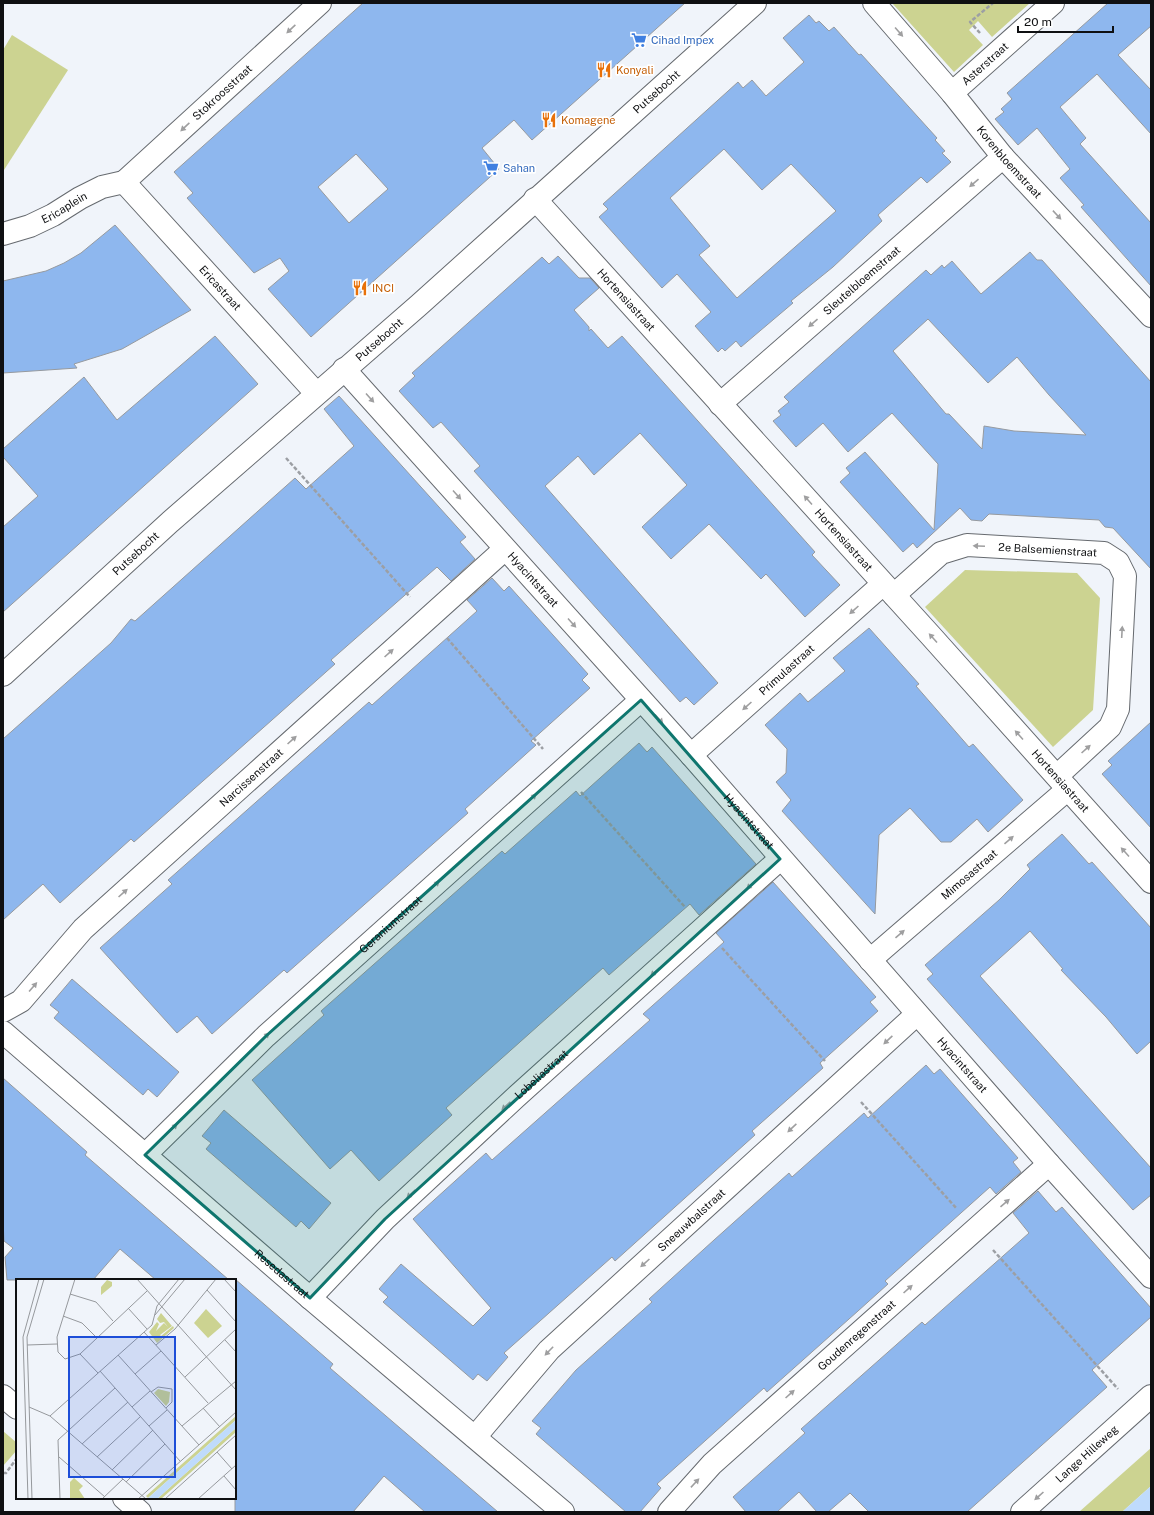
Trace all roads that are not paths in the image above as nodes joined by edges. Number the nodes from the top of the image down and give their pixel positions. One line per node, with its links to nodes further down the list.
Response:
1 (755, 3): 8 (street, Putsebocht)
2 (874, 3): 5 (street, Korenbloemstraat, one-way to 5)
3 (1053, 3): 5 (street, Asterstraat)
4 (308, 7): 7 (street, Stokroosstraat, one-way to 7)
5 (952, 93): 6 (street, Korenbloemstraat)
6 (1003, 157): 10 (street, Korenbloemstraat, one-way to 10); 13 (street, Sleutelbloemstraat, one-way to 13)
7 (124, 182): 9 (street, Ericaplein); 12 (street, Ericastraat)
8 (535, 199): 11 (street, Putsebocht); 13 (street, Hortensiastraat)
9 (3, 234)
10 (1151, 316)
11 (344, 369): 12 (street, Putsebocht); 14 (street, Hyacintstraat, one-way to 14)
12 (316, 393): 16 (street, Putsebocht)
13 (720, 404): 15 (street, Hortensiastraat, one-way to 13)
14 (505, 549): 17 (street, Hyacintstraat, one-way to 17); 23 (street, Narcissenstraat, one-way to 14)
15 (889, 590): 18 (street, Primulastraat, one-way to 18); 19 (street, Hortensiastraat, one-way to 15); 19 (street, 2e Balsemienstraat, one-way to 15)
16 (3, 675)
17 (641, 700): 18 (street, Hyacintstraat, one-way to 18); 26 (street, Geraniumstraat, one-way to 17)
18 (691, 755): 20 (street, Hyacintstraat)
19 (1062, 782): 21 (street, Hortensiastraat, one-way to 19); 22 (street, Mimosastraat, one-way to 19)
20 (780, 859): 22 (street, Hyacintstraat); 29 (street, Lobeliastraat, one-way to 29)
21 (1151, 882)
22 (870, 960): 24 (street, Hyacintstraat)
23 (3, 1011)
24 (917, 1014): 27 (street, Hyacintstraat); 33 (street, Sneeuwbalstraat, one-way to 33)
25 (3, 1032): 26 (street, Resedastraat)
26 (145, 1155): 29 (street, Resedastraat)
27 (1049, 1164): 28 (street, Hyacintstraat); 37 (street, Goudenregenstraat, one-way to 27)
28 (1151, 1277)
29 (310, 1298): 33 (street, Resedastraat)
30 (3, 1396): 32 (street)
31 (1151, 1396): 38 (street, Lange Hilleweg, one-way to 38)
32 (16, 1407)
33 (475, 1437): 36 (street, Resedastraat)
34 (125, 1499): 35 (street)
35 (140, 1512)
36 (563, 1512)
37 (669, 1512)
38 (1022, 1512)

